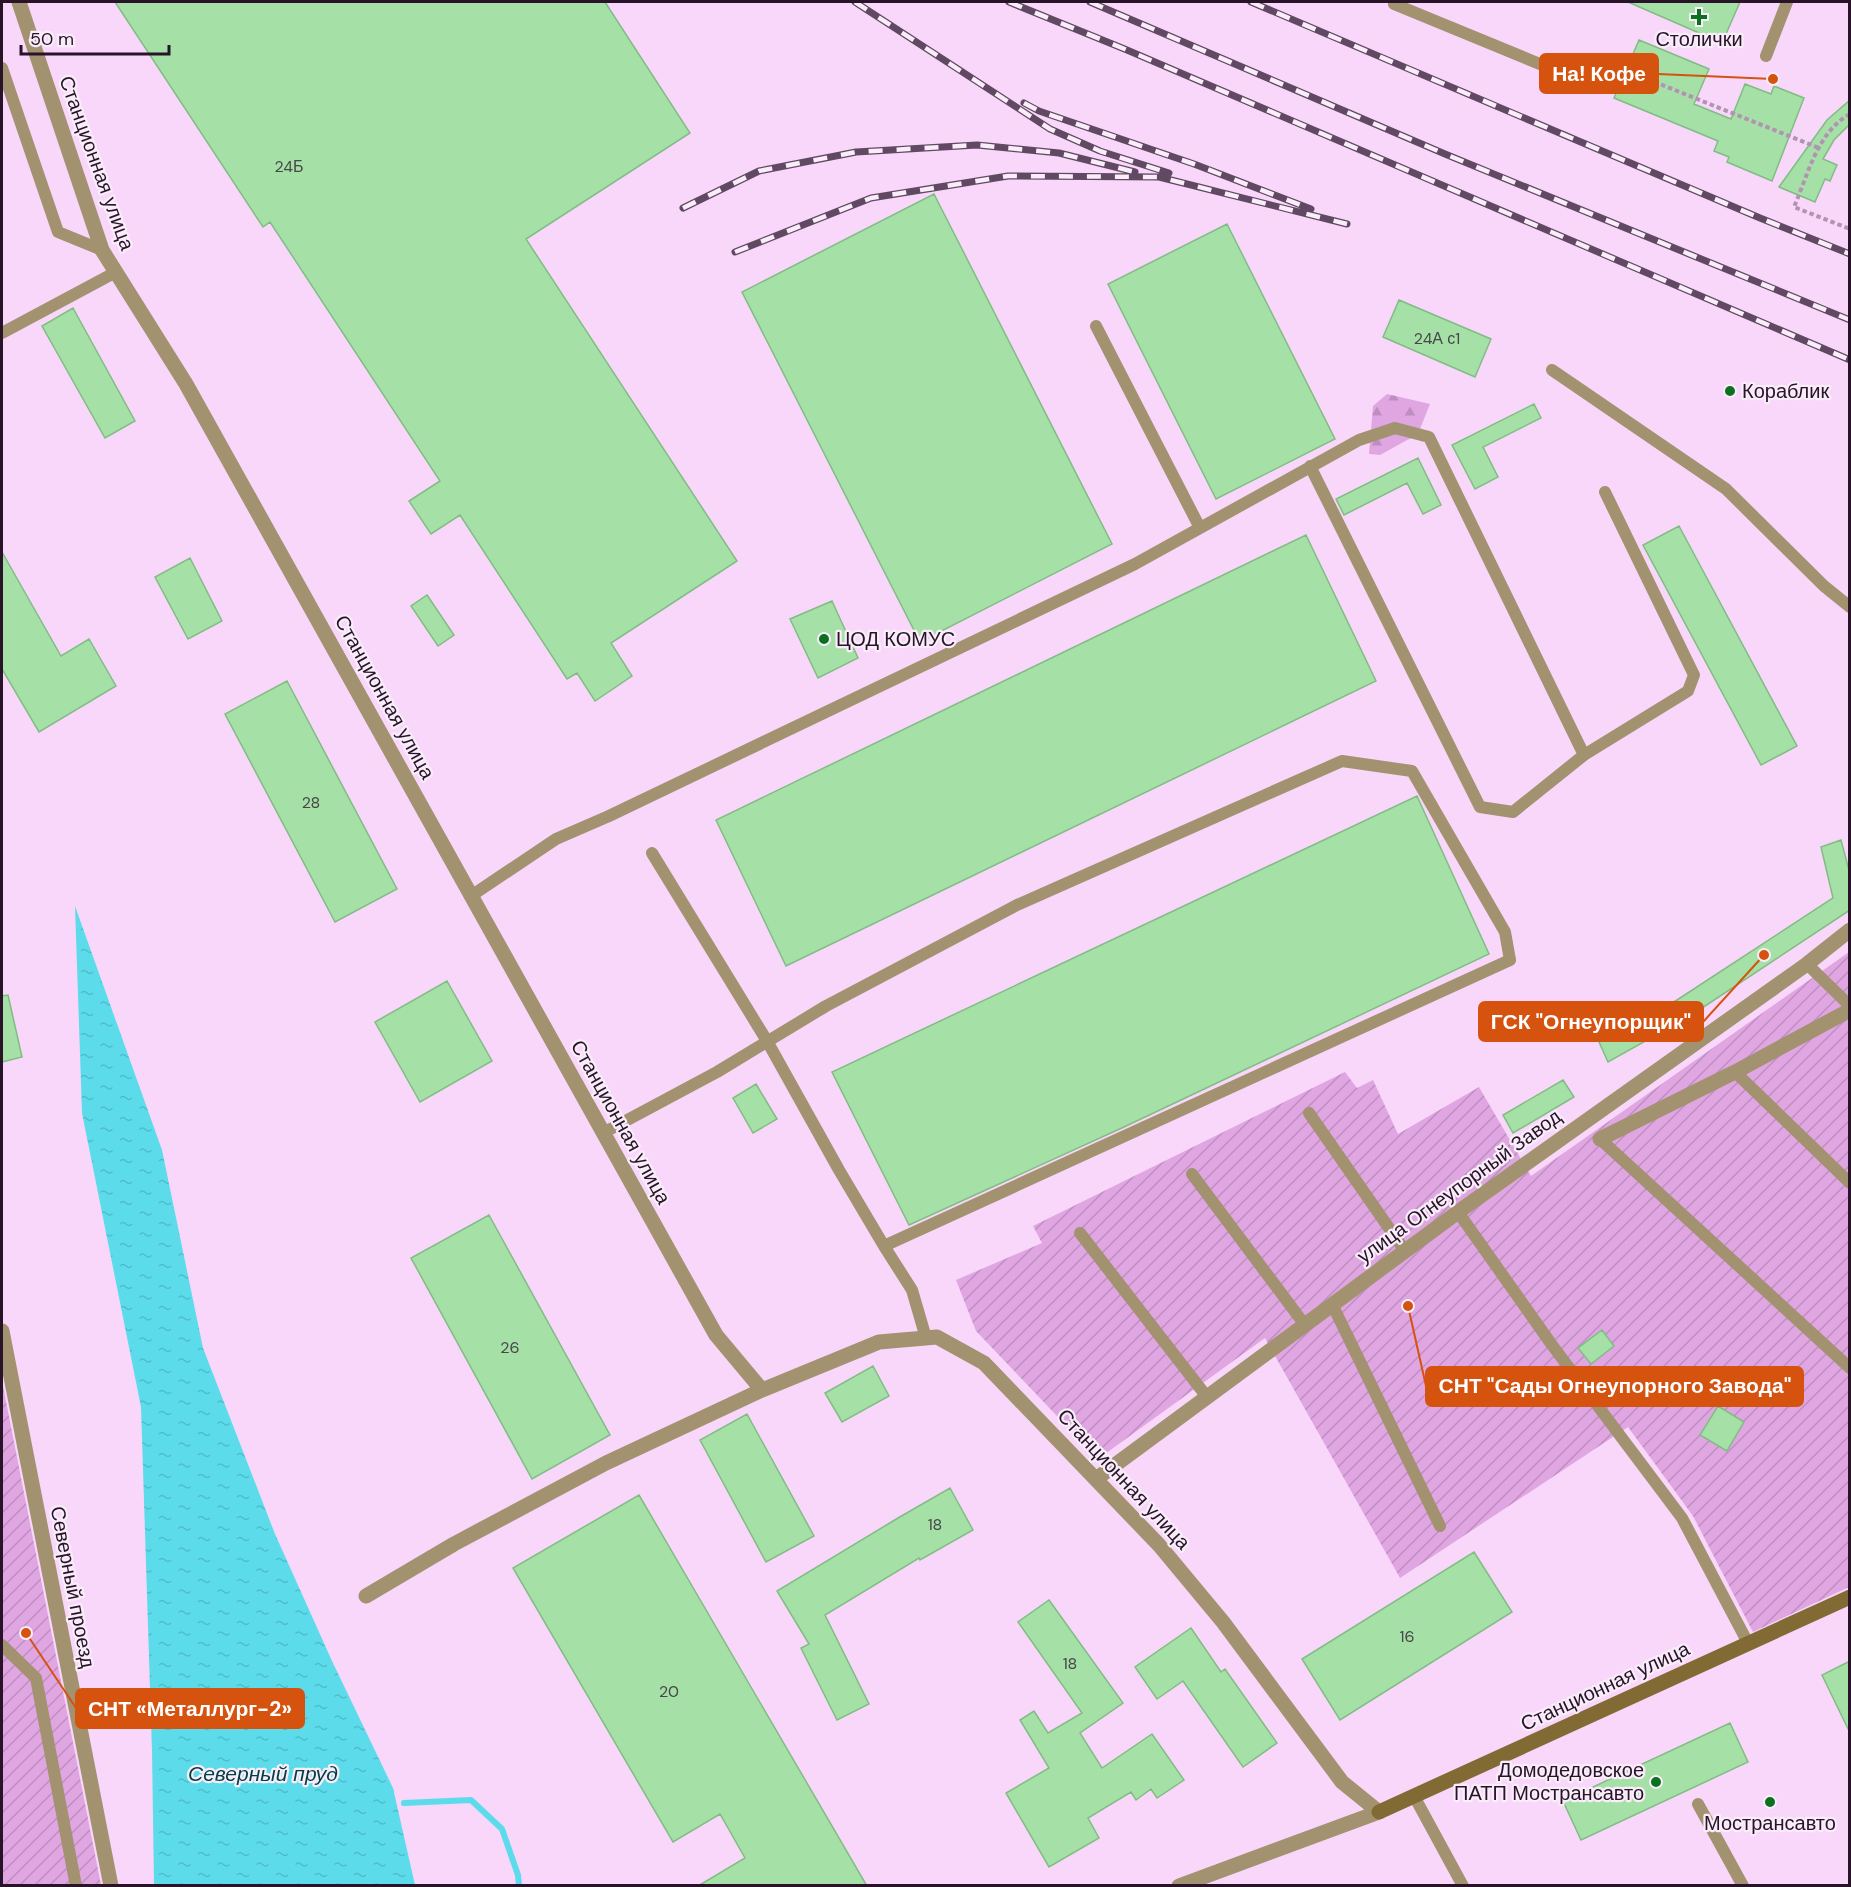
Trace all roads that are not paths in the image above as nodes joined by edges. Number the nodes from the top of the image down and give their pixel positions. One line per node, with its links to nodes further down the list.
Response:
1 (20, 2): 7 (street, Станционная улица)
2 (1392, 2): 5 (lane)
3 (1787, 2): 4 (lane)
4 (1766, 56)
5 (1547, 67)
6 (2, 68): 7 (lane)
7 (102, 250): 8 (street, Станционная улица)
8 (116, 272): 10 (lane); 18 (street, Станционная улица)
9 (1096, 326): 14 (lane)
10 (2, 333)
11 (1552, 370): 15 (lane)
12 (1310, 466): 14 (lane); 16 (lane); 16 (lane)
13 (1605, 492): 16 (lane)
14 (1200, 528): 18 (lane)
15 (1850, 607)
16 (1584, 755)
17 (652, 853): 22 (lane)
18 (471, 896): 25 (street, Станционная улица)
19 (1850, 930): 20 (street, улица Огнеупорный Завод)
20 (1807, 964): 21 (lane); 29 (street, улица Огнеупорный Завод)
21 (1850, 1009): 23 (street)
22 (767, 1041): 25 (lane); 31 (lane); 31 (lane)
23 (1735, 1072): 26 (street); 28 (lane)
24 (1309, 1113): 32 (lane)
25 (603, 1133): 38 (street, Станционная улица)
26 (1600, 1139): 37 (lane)
27 (1192, 1174): 34 (lane)
28 (1850, 1183)
29 (1458, 1212): 32 (street, улица Огнеупорный Завод); 44 (lane)
30 (1080, 1233): 39 (lane)
31 (884, 1246): 36 (lane)
32 (1405, 1251): 33 (street, улица Огнеупорный Завод)
33 (1332, 1304): 34 (street, улица Огнеупорный Завод); 41 (lane)
34 (1305, 1324): 39 (street, улица Огнеупорный Завод)
35 (2, 1331): 50 (street, Северный проезд)
36 (926, 1338): 38 (street, Станционная улица); 40 (street, Станционная улица)
37 (1850, 1368)
38 (762, 1390): 42 (street, Станционная улица)
39 (1208, 1397): 40 (street, улица Огнеупорный Завод)
40 (1096, 1479): 48 (street, Станционная улица)
41 (1440, 1526)
42 (366, 1596)
43 (1850, 1597): 44 (street, Станционная улица)
44 (1748, 1644): 46 (street, Станционная улица)
45 (2, 1645): 49 (lane)
46 (1414, 1796): 48 (street, Станционная улица); 52 (lane)
47 (1698, 1804): 53 (lane)
48 (1378, 1812): 51 (street, Станционная улица)
49 (75, 1886)
50 (111, 1886)
51 (1179, 1886)
52 (1463, 1886)
53 (1743, 1886)

